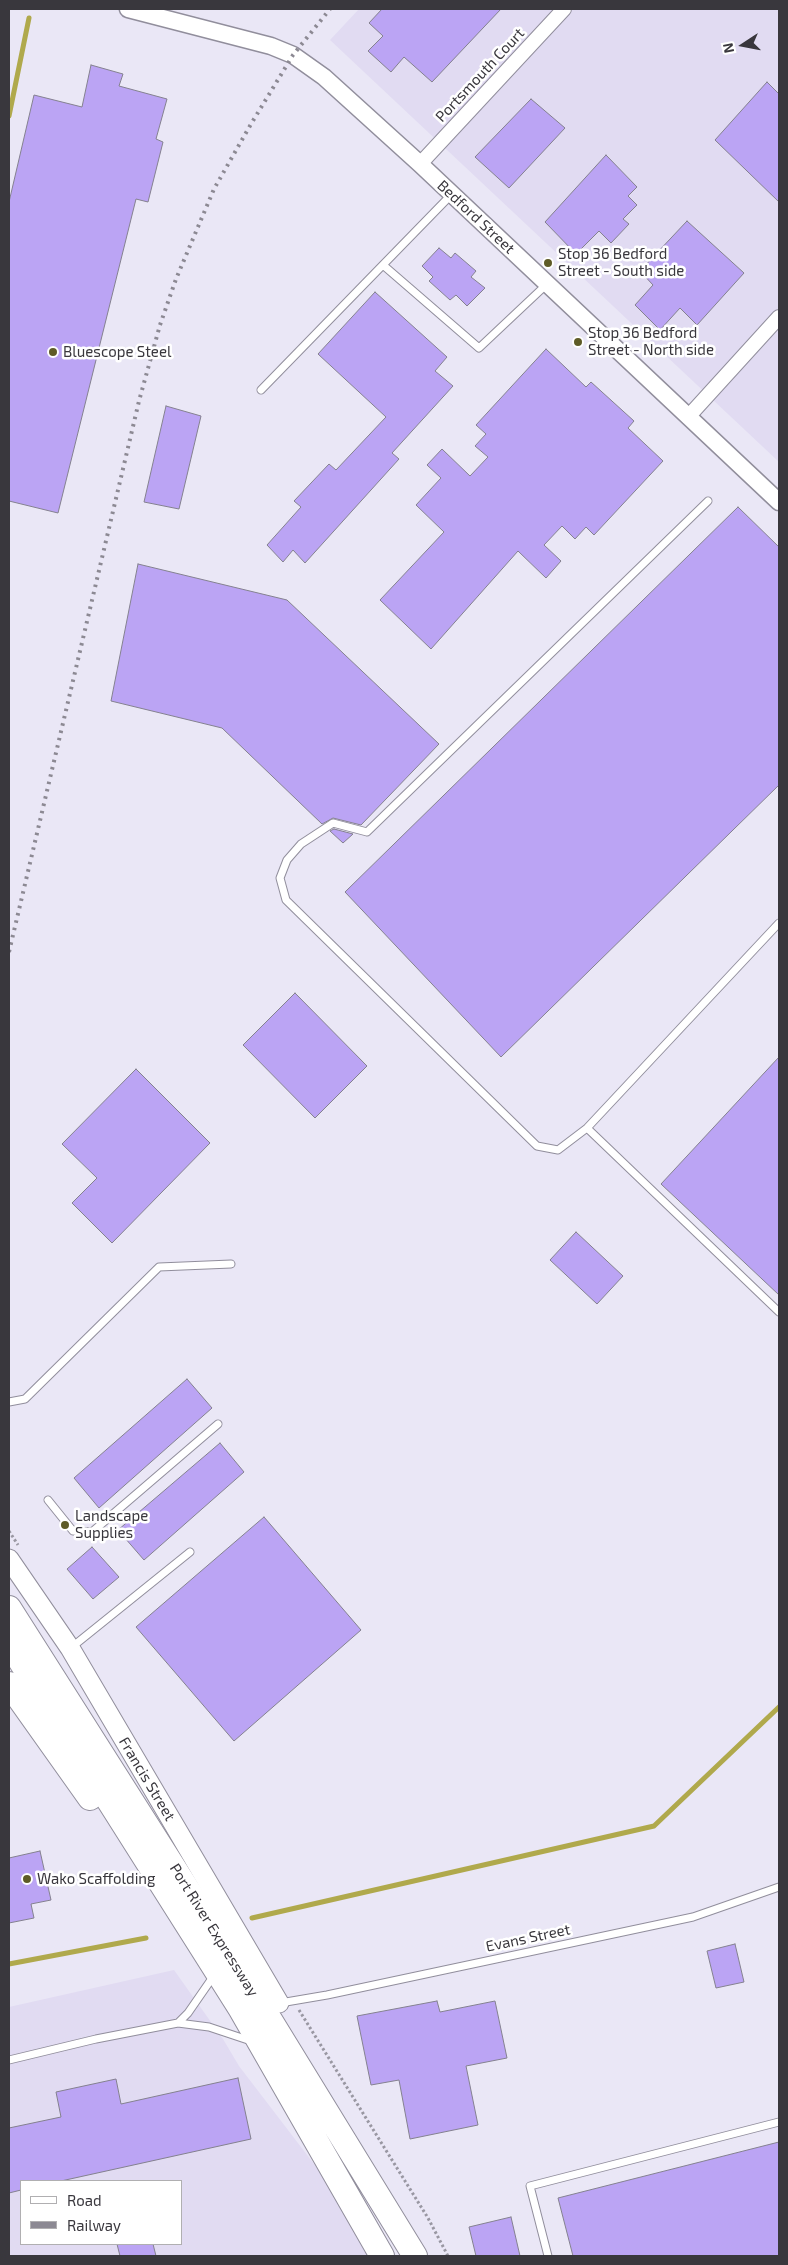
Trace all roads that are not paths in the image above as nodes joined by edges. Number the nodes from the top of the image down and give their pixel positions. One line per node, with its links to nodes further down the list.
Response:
1 (128, 9): 3 (street, Bedford Street)
2 (564, 9): 3 (street, Portsmouth Court)
3 (420, 164): 4 (street, Bedford Street)
4 (452, 194): 5 (lane); 6 (street, Bedford Street)
5 (383, 265): 6 (lane); 8 (lane)
6 (547, 284): 9 (street, Bedford Street)
7 (779, 317): 9 (street)
8 (261, 390)
9 (688, 416): 11 (street, Bedford Street)
10 (708, 501): 13 (lane)
11 (779, 502)
12 (779, 923): 13 (lane)
13 (587, 1128): 15 (lane)
14 (231, 1264): 16 (lane)
15 (779, 1312)
16 (9, 1402)
17 (218, 1424): 18 (lane)
18 (48, 1500)
19 (190, 1552): 23 (lane)
20 (9, 1559): 23 (main road, Francis Street)
21 (9, 1608): 22 (highway, Port River Expressway)
22 (18, 1645): 26 (highway, Port River Expressway); 32 (highway, Port River Expressway)
23 (70, 1648): 27 (main road, Francis Street)
24 (9, 1684): 26 (highway)
25 (779, 1887): 27 (lane, Evans Street)
26 (217, 1971): 28 (lane); 29 (highway, Port River Expressway)
27 (286, 2001): 32 (highway)
28 (178, 2023): 29 (lane); 30 (lane)
29 (261, 2045): 33 (highway, Port River Expressway)
30 (9, 2060)
31 (779, 2122): 35 (lane)
32 (390, 2217): 34 (highway, Port River Expressway)
33 (382, 2256)
34 (415, 2256)
35 (548, 2256)

